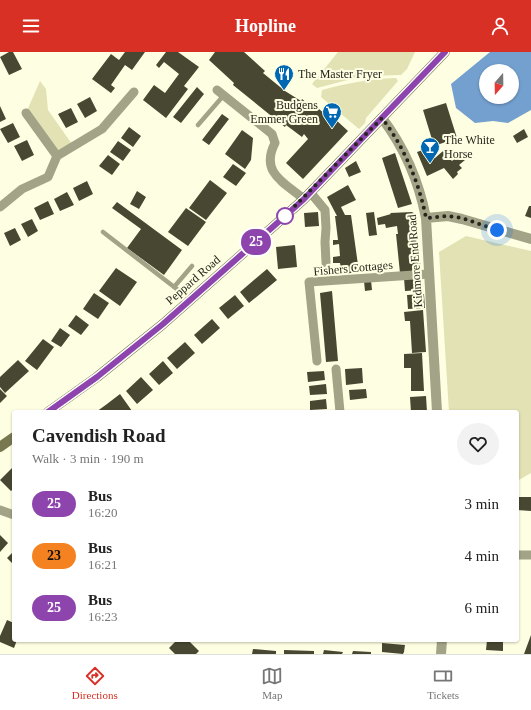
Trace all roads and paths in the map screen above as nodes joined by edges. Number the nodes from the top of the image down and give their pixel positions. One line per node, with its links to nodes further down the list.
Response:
1 (445, 52): 5 (main road, Peppard Road)
2 (134, 92): 7 (street)
3 (220, 93): 6 (lane); 8 (street)
4 (26, 113): 7 (street)
5 (382, 118): 8 (main road, Peppard Road); 10 (street, Kidmore End Road)
6 (198, 125)
7 (57, 156): 9 (street)
8 (307, 196): 13 (street); 17 (main road, Peppard Road)
9 (0, 207)
10 (426, 218): 12 (street); 15 (street, Kidmore End Road)
11 (103, 232): 16 (lane)
12 (531, 239)
13 (326, 263)
14 (192, 266): 16 (lane)
15 (429, 274): 18 (street, Fishers Cottages); 22 (street, Kidmore End Road)
16 (174, 287): 17 (lane)
17 (191, 300): 20 (main road, Peppard Road)
18 (317, 361)
19 (336, 369): 21 (street)
20 (51, 410)
21 (340, 410)
22 (437, 410)
23 (12, 438): 24 (main road)
24 (0, 447)
25 (0, 510): 26 (street)
26 (12, 514)
27 (519, 554): 28 (street)
28 (531, 555)
29 (442, 642): 30 (street)
30 (441, 654)

